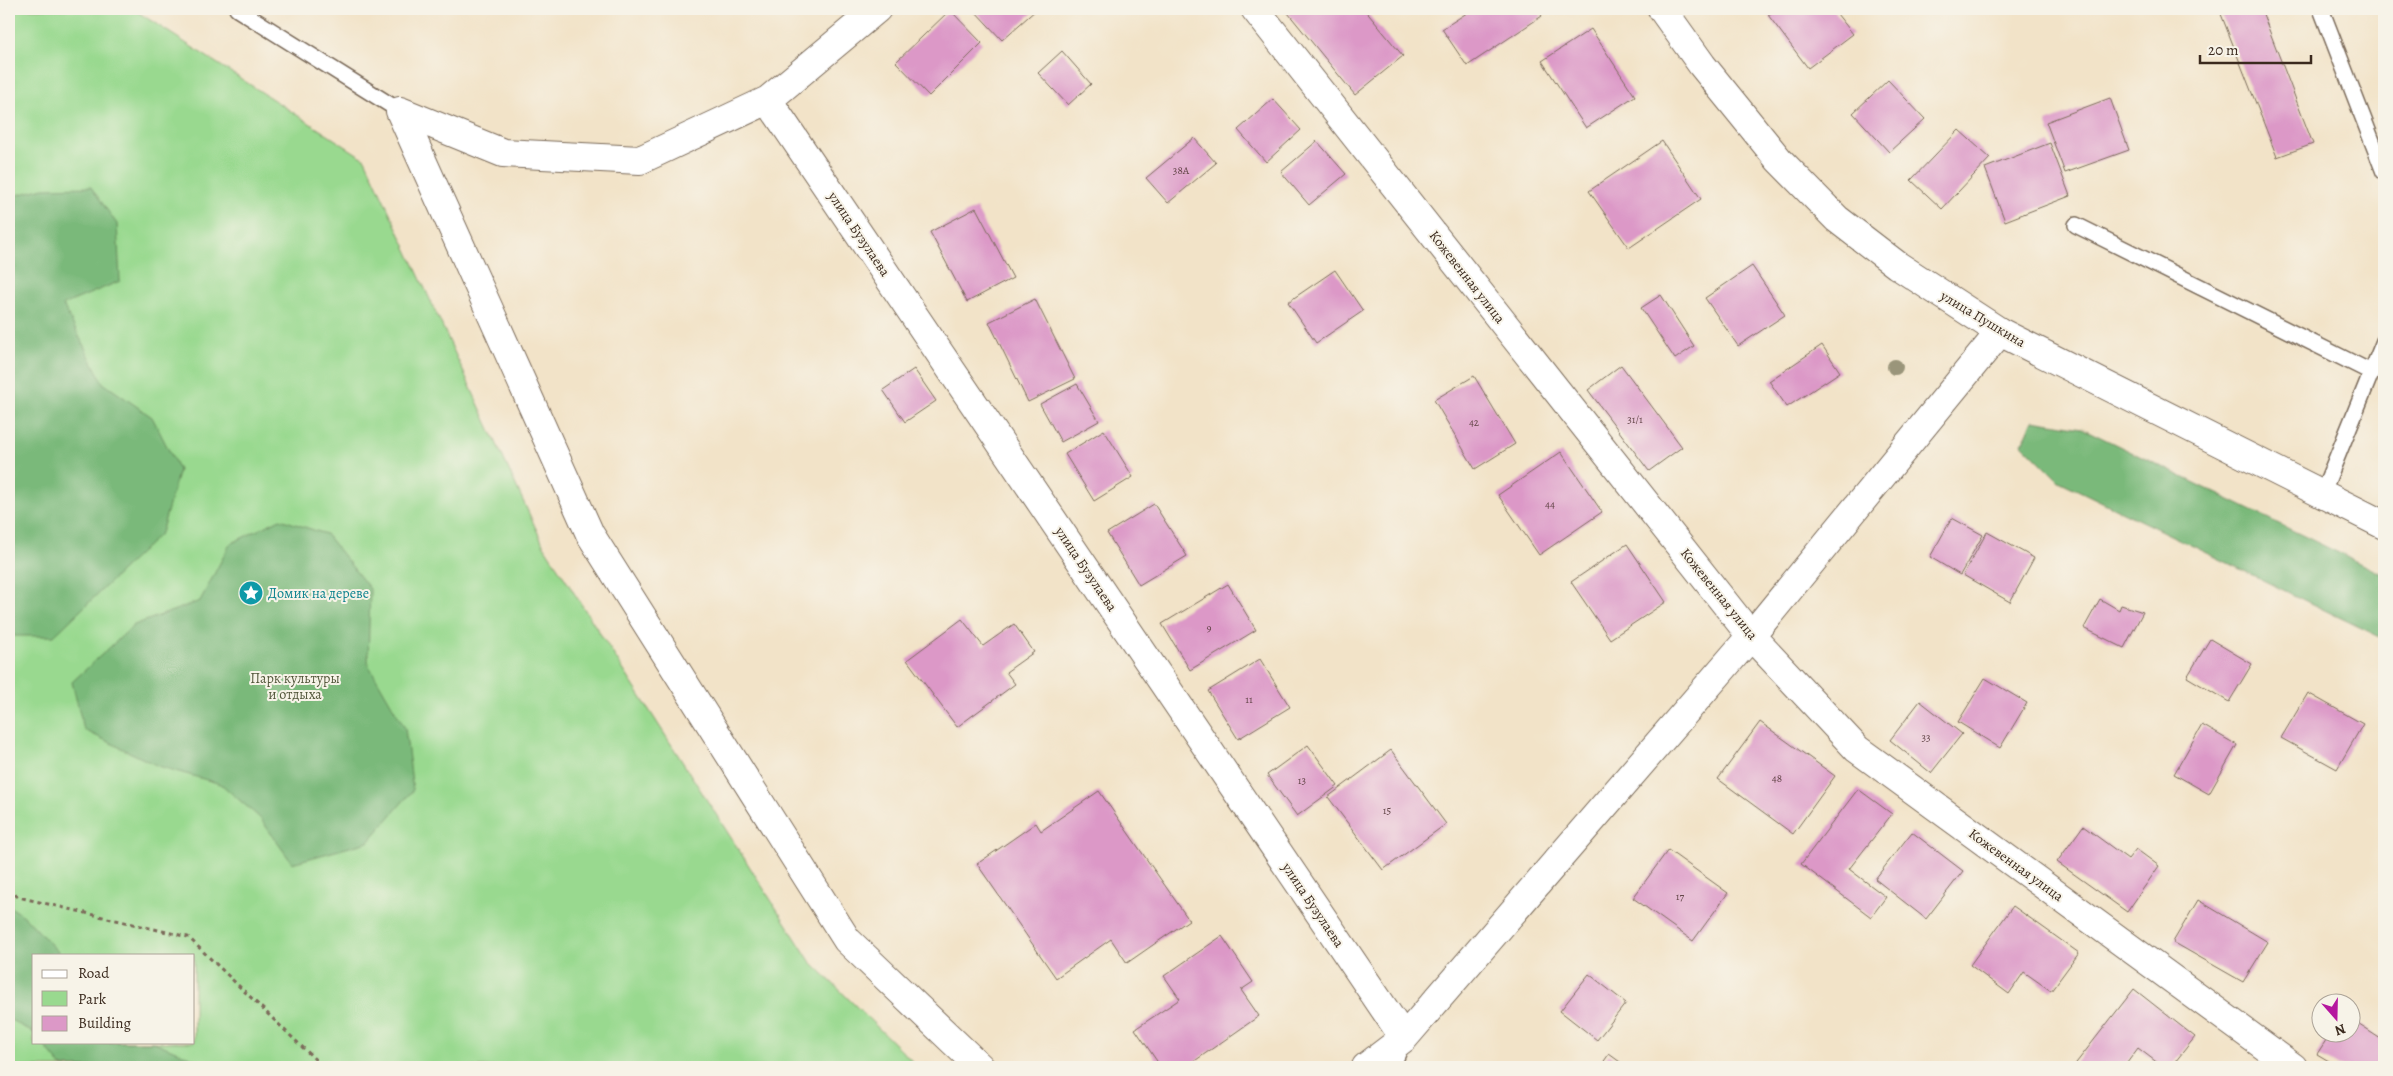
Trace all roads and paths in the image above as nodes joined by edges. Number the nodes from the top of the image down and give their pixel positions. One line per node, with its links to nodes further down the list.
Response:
1 (237, 9): 7 (lane)
2 (877, 9): 6 (street)
3 (1255, 9): 15 (street, Кожевенная улица)
4 (1662, 9): 10 (street, улица Пушкина)
5 (2321, 9): 8 (lane)
6 (768, 100): 7 (street); 17 (street, улица Бузулаева)
7 (400, 110): 19 (street)
8 (2384, 172)
9 (2076, 224): 12 (lane)
10 (2000, 332): 13 (street, улица Пушкина); 15 (street)
11 (2384, 341): 12 (lane)
12 (2371, 372): 13 (lane)
13 (2322, 494): 14 (street, улица Пушкина)
14 (2384, 525)
15 (1751, 636): 17 (street); 22 (street, Кожевенная улица)
16 (9, 889): 18 (path)
17 (1404, 1038): 20 (street); 21 (lane)
18 (323, 1067)
19 (980, 1067)
20 (1366, 1067)
21 (1392, 1067)
22 (2293, 1067)

